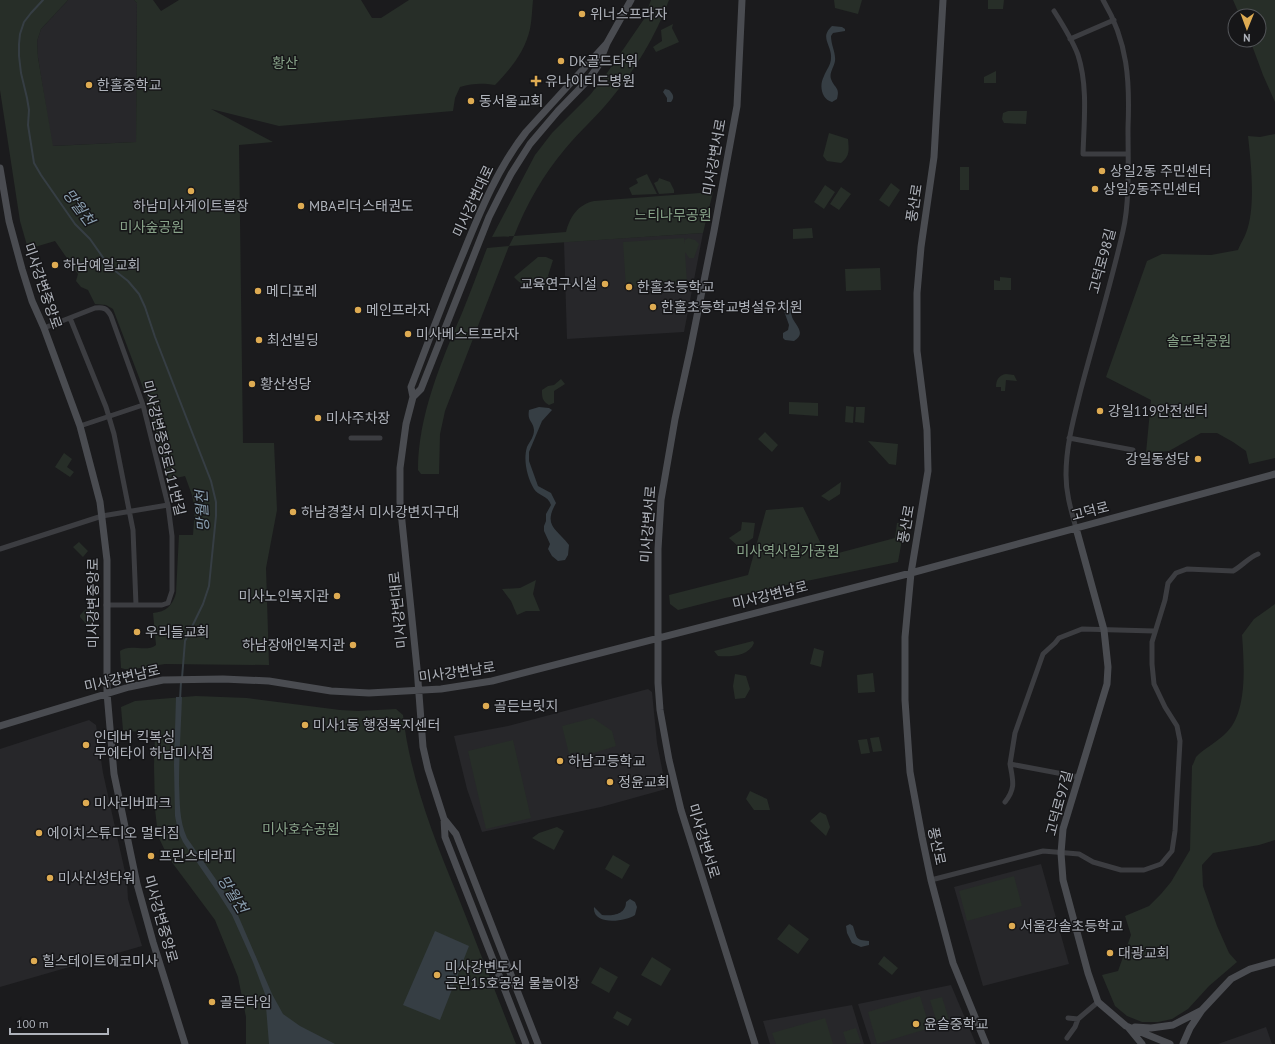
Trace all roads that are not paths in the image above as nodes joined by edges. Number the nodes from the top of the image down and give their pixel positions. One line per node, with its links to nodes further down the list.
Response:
1 (631, 0): 8 (street, 미사강변대로)
2 (742, 0): 33 (street, 미사강변서로)
3 (943, 0): 28 (street, 풍산로)
4 (1103, 0): 6 (street, 고덕로98길)
5 (1054, 11): 7 (street)
6 (1114, 20): 7 (street); 9 (street, 고덕로98길)
7 (1070, 39): 9 (street)
8 (607, 43): 13 (street, 미사강변대로); 13 (street, 미사강변대로)
9 (1128, 154): 19 (street, 고덕로98길)
10 (0, 168): 12 (street, 미사강변중앙로)
11 (70, 318): 12 (street, 미사강변중앙로111번길); 14 (street, 미사강변중앙로111번길); 15 (street)
12 (44, 328): 16 (street, 미사강변중앙로)
13 (413, 397): 34 (street, 미사강변대로)
14 (144, 405): 15 (street); 22 (street, 미사강변중앙로111번길)
15 (110, 416): 16 (street); 23 (street)
16 (80, 426): 24 (street, 미사강변중앙로)
17 (351, 438): 18 (street)
18 (380, 438)
19 (1069, 438): 20 (street); 25 (street, 고덕로98길)
20 (1133, 450)
21 (1275, 474): 25 (street, 고덕로)
22 (168, 505): 23 (street); 30 (street, 미사강변중앙로111번길)
23 (130, 511): 24 (street); 30 (street)
24 (102, 516): 26 (street); 29 (street, 미사강변중앙로)
25 (1076, 528): 28 (street, 고덕로); 31 (street, 고덕로97길)
26 (0, 549)
27 (1258, 554): 32 (street)
28 (911, 573): 33 (street, 미사강변남로); 42 (street, 풍산로)
29 (106, 605): 30 (street, 미사강변중앙로111번길); 35 (street, 미사강변중앙로)
30 (136, 605)
31 (1104, 630): 32 (street); 37 (street); 38 (street, 고덕로97길)
32 (1154, 631): 41 (street)
33 (658, 638): 34 (street, 미사강변남로); 53 (street, 미사강변서로)
34 (419, 691): 35 (street, 미사강변남로); 40 (street, 미사강변대로)
35 (107, 693): 36 (street, 미사강변남로); 50 (street, 미사강변중앙로)
36 (0, 726)
37 (1010, 764): 38 (street); 39 (street)
38 (1079, 777): 41 (street, 고덕로97길)
39 (1004, 802)
40 (444, 819): 51 (street, 미사강변대로); 52 (street, 미사강변대로)
41 (1061, 853): 42 (street); 44 (street, 고덕로97길)
42 (931, 880): 54 (street, 풍산로)
43 (1275, 962): 45 (street)
44 (1098, 1002): 47 (street); 48 (street)
45 (1202, 1010): 48 (street); 57 (street)
46 (1068, 1018): 47 (street)
47 (1078, 1019): 49 (street)
48 (1126, 1026): 55 (street); 56 (street)
49 (1068, 1038)
50 (185, 1044)
51 (526, 1044)
52 (538, 1044)
53 (755, 1044)
54 (986, 1044)
55 (1142, 1044)
56 (1170, 1044)
57 (1183, 1044)

